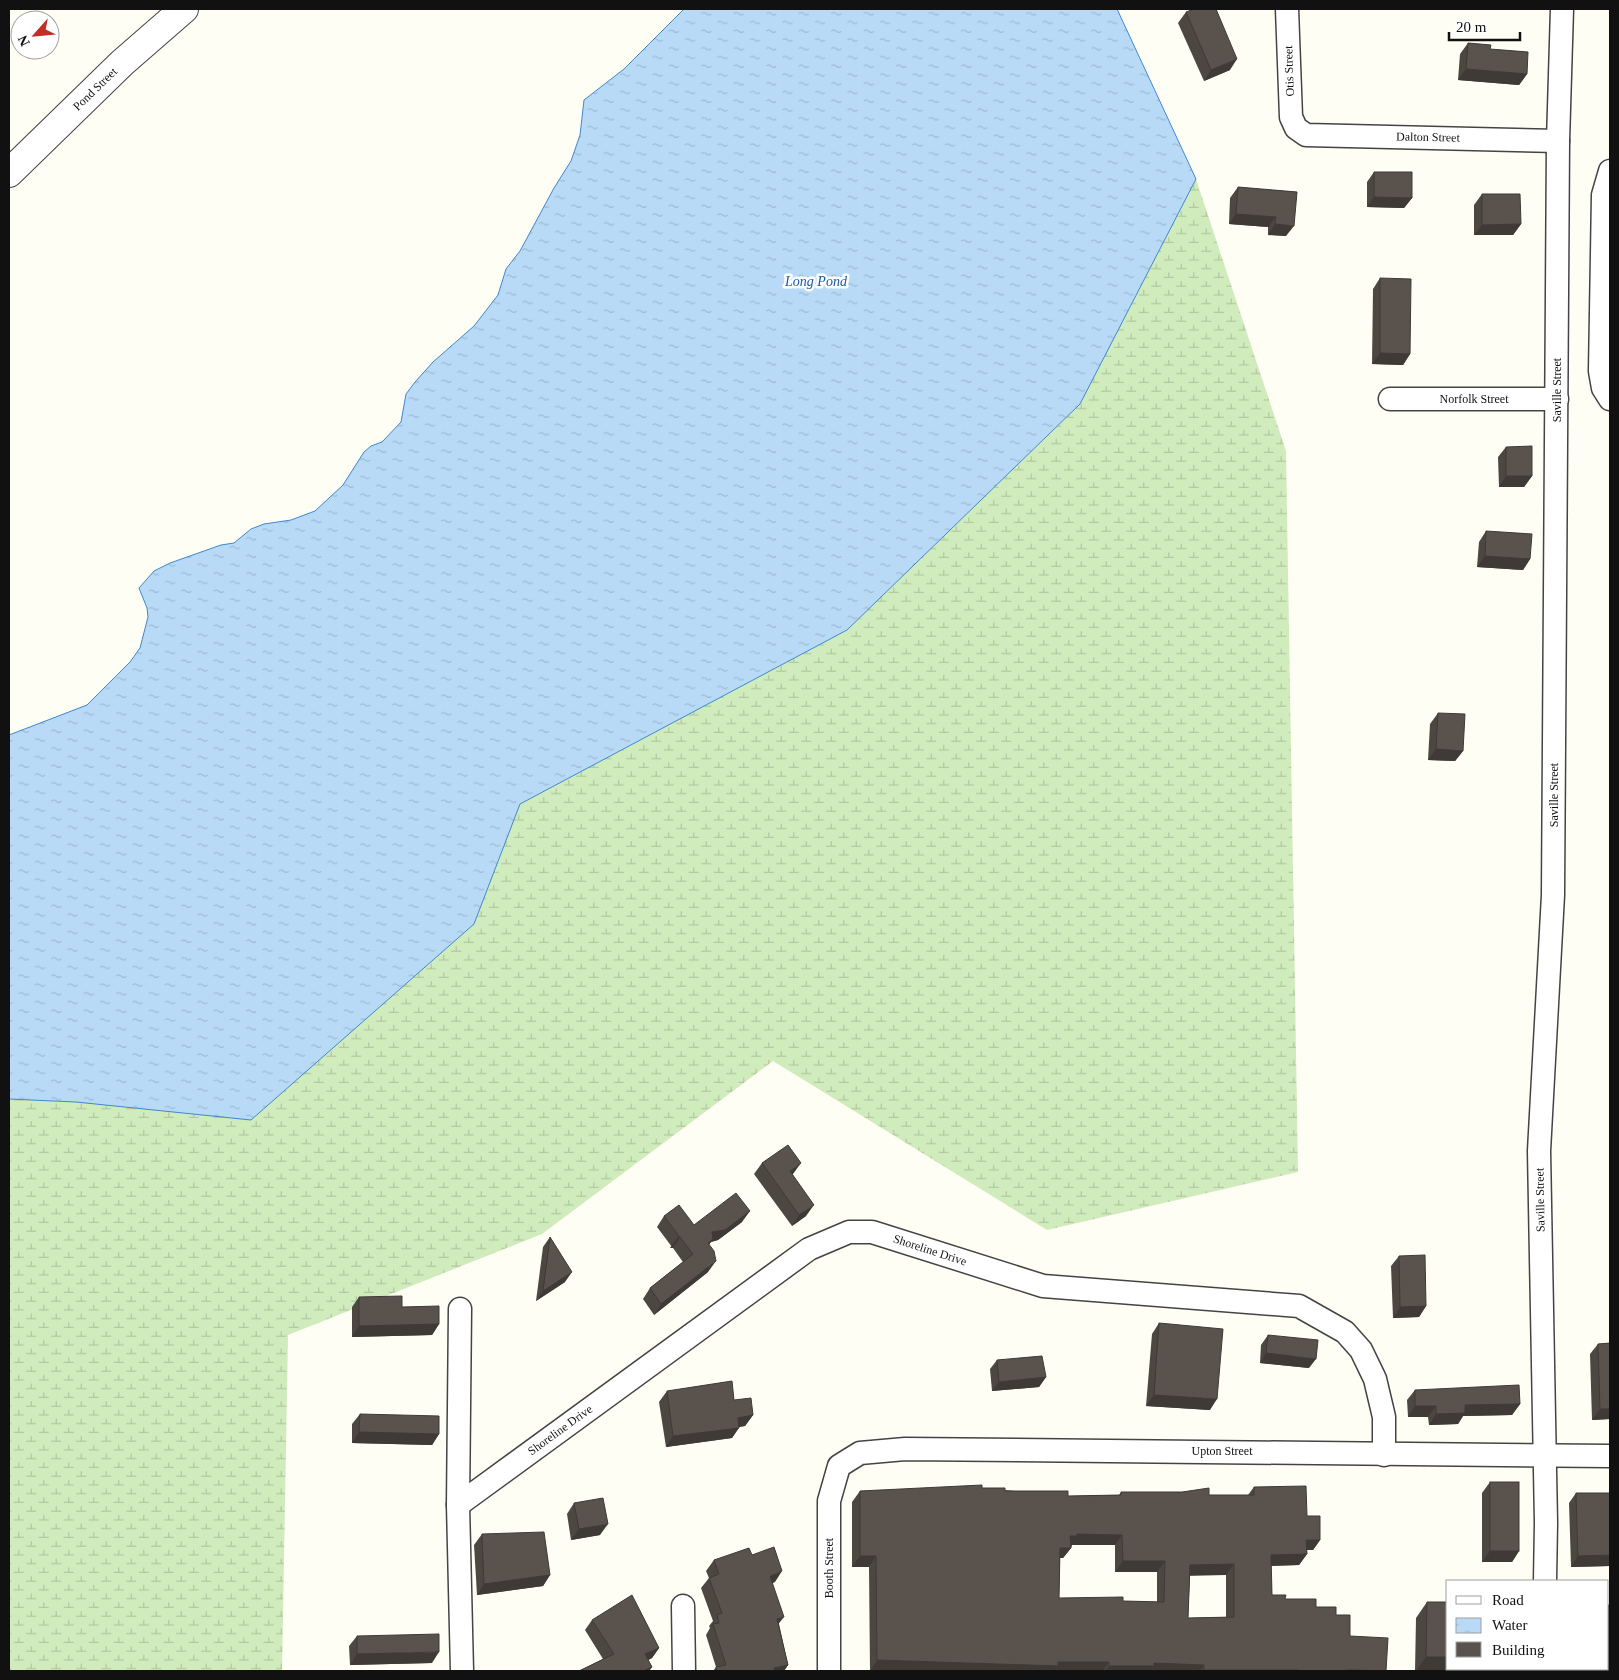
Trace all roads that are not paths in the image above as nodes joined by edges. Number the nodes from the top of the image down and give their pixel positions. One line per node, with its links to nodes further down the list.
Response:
1 (184, 9): 7 (street, Pond Street)
2 (1287, 9): 4 (street, Otis Street)
3 (1562, 9): 5 (street, Saville Street)
4 (1299, 131): 5 (street, Dalton Street)
5 (1558, 140): 9 (street, Saville Street)
6 (1610, 171): 10 (street)
7 (9, 173)
8 (1390, 399): 9 (street, Norfolk Street)
9 (1557, 399): 13 (street, Saville Street)
10 (1610, 399)
11 (460, 1309): 16 (street)
12 (1384, 1455): 13 (street, Upton Street); 15 (street, Upton Street); 16 (street, Shoreline Drive)
13 (1545, 1456): 14 (street, Upton Street); 17 (street, Saville Street)
14 (1610, 1456)
15 (839, 1466): 21 (street, Booth Street)
16 (458, 1505): 19 (street)
17 (1545, 1580)
18 (683, 1606): 20 (street)
19 (462, 1671)
20 (684, 1671)
21 (829, 1671)

